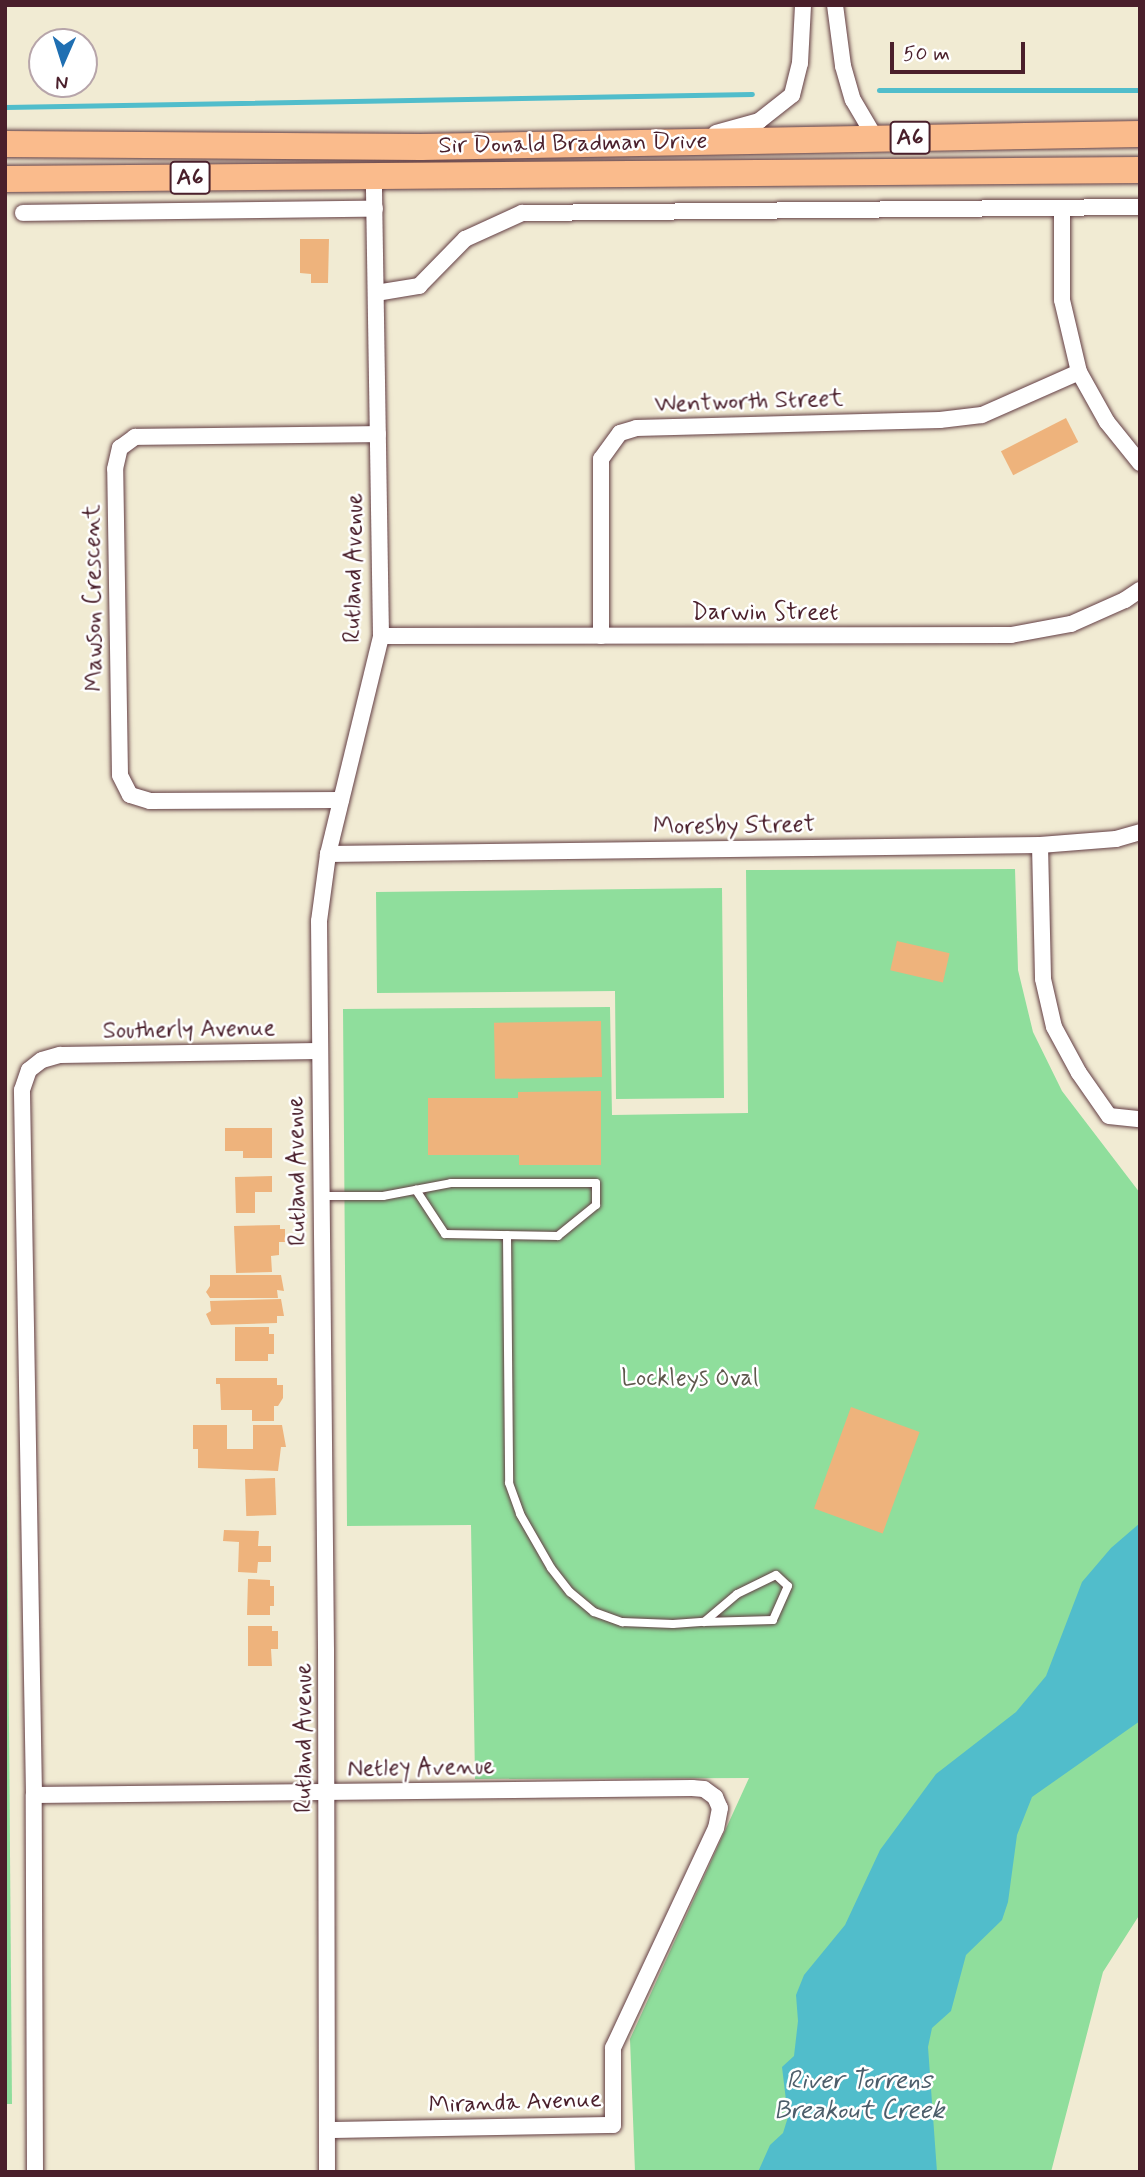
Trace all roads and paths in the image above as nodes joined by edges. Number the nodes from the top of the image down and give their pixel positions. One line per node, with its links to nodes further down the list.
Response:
1 (803, 5): 5 (street)
2 (835, 5): 4 (street)
3 (1140, 134): 4 (main road, Sir Donald Bradman Drive / A6)
4 (876, 139): 5 (main road, Sir Donald Bradman Drive / A6)
5 (680, 142): 8 (main road, Sir Donald Bradman Drive / A6)
6 (5, 144): 7 (main road, Sir Donald Bradman Drive / A6)
7 (346, 144): 8 (main road, Sir Donald Bradman Drive / A6); 10 (main road)
8 (421, 147): 10 (main road)
9 (1140, 170): 10 (main road, Sir Donald Bradman Drive / A6)
10 (374, 177): 11 (main road, Sir Donald Bradman Drive / A6); 14 (street, Rutland Avenue)
11 (5, 179)
12 (1140, 207): 13 (street)
13 (1062, 208): 16 (street); 17 (street)
14 (375, 209): 15 (street); 16 (street, Rutland Avenue)
15 (23, 213)
16 (376, 293): 18 (street, Rutland Avenue)
17 (1079, 372): 19 (street); 22 (street, Wentworth Street)
18 (378, 434): 21 (street, Rutland Avenue); 23 (street, Mawson Crescent)
19 (1140, 463)
20 (1140, 590): 22 (street, Darwin Street)
21 (381, 636): 22 (street, Darwin Street); 23 (street, Rutland Avenue)
22 (601, 636)
23 (341, 800): 26 (street, Rutland Avenue)
24 (1140, 832): 25 (street, Moresby Street)
25 (1040, 845): 26 (street, Moresby Street); 28 (street)
26 (328, 853): 27 (street, Rutland Avenue)
27 (318, 1051): 30 (street, Rutland Avenue); 34 (street, Southerly Avenue)
28 (1140, 1119)
29 (416, 1190): 30 (lane); 31 (lane); 31 (lane)
30 (320, 1196): 33 (street, Rutland Avenue)
31 (508, 1235): 32 (lane)
32 (704, 1622): 32 (lane)
33 (327, 1792): 34 (street, Netley Avenue); 35 (street, Netley Avenue); 36 (street, Rutland Avenue)
34 (34, 1795): 37 (street)
35 (719, 1803): 36 (street, Miranda Avenue)
36 (327, 2130): 38 (street, Rutland Avenue)
37 (35, 2172)
38 (327, 2172)

